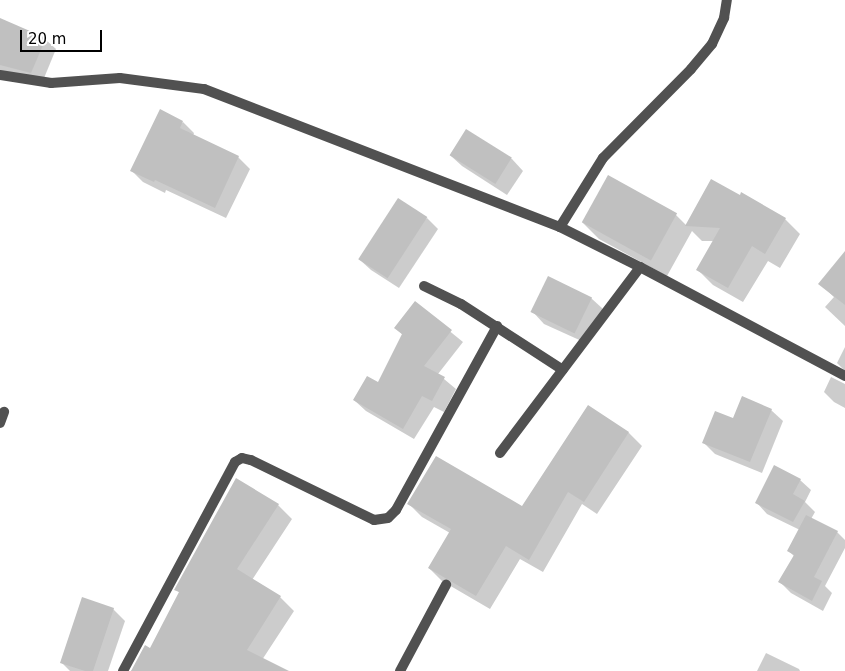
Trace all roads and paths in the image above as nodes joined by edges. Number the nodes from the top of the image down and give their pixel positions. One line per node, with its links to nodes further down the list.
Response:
1 (727, 0): 3 (street)
2 (0, 75): 3 (street)
3 (560, 227): 4 (street)
4 (640, 267): 7 (street); 8 (street)
5 (424, 286): 6 (street)
6 (497, 326): 7 (street); 13 (street)
7 (564, 370): 11 (street)
8 (845, 376)
9 (4, 412): 10 (street)
10 (0, 423)
11 (500, 453)
12 (446, 585): 14 (street)
13 (123, 671)
14 (400, 671)

